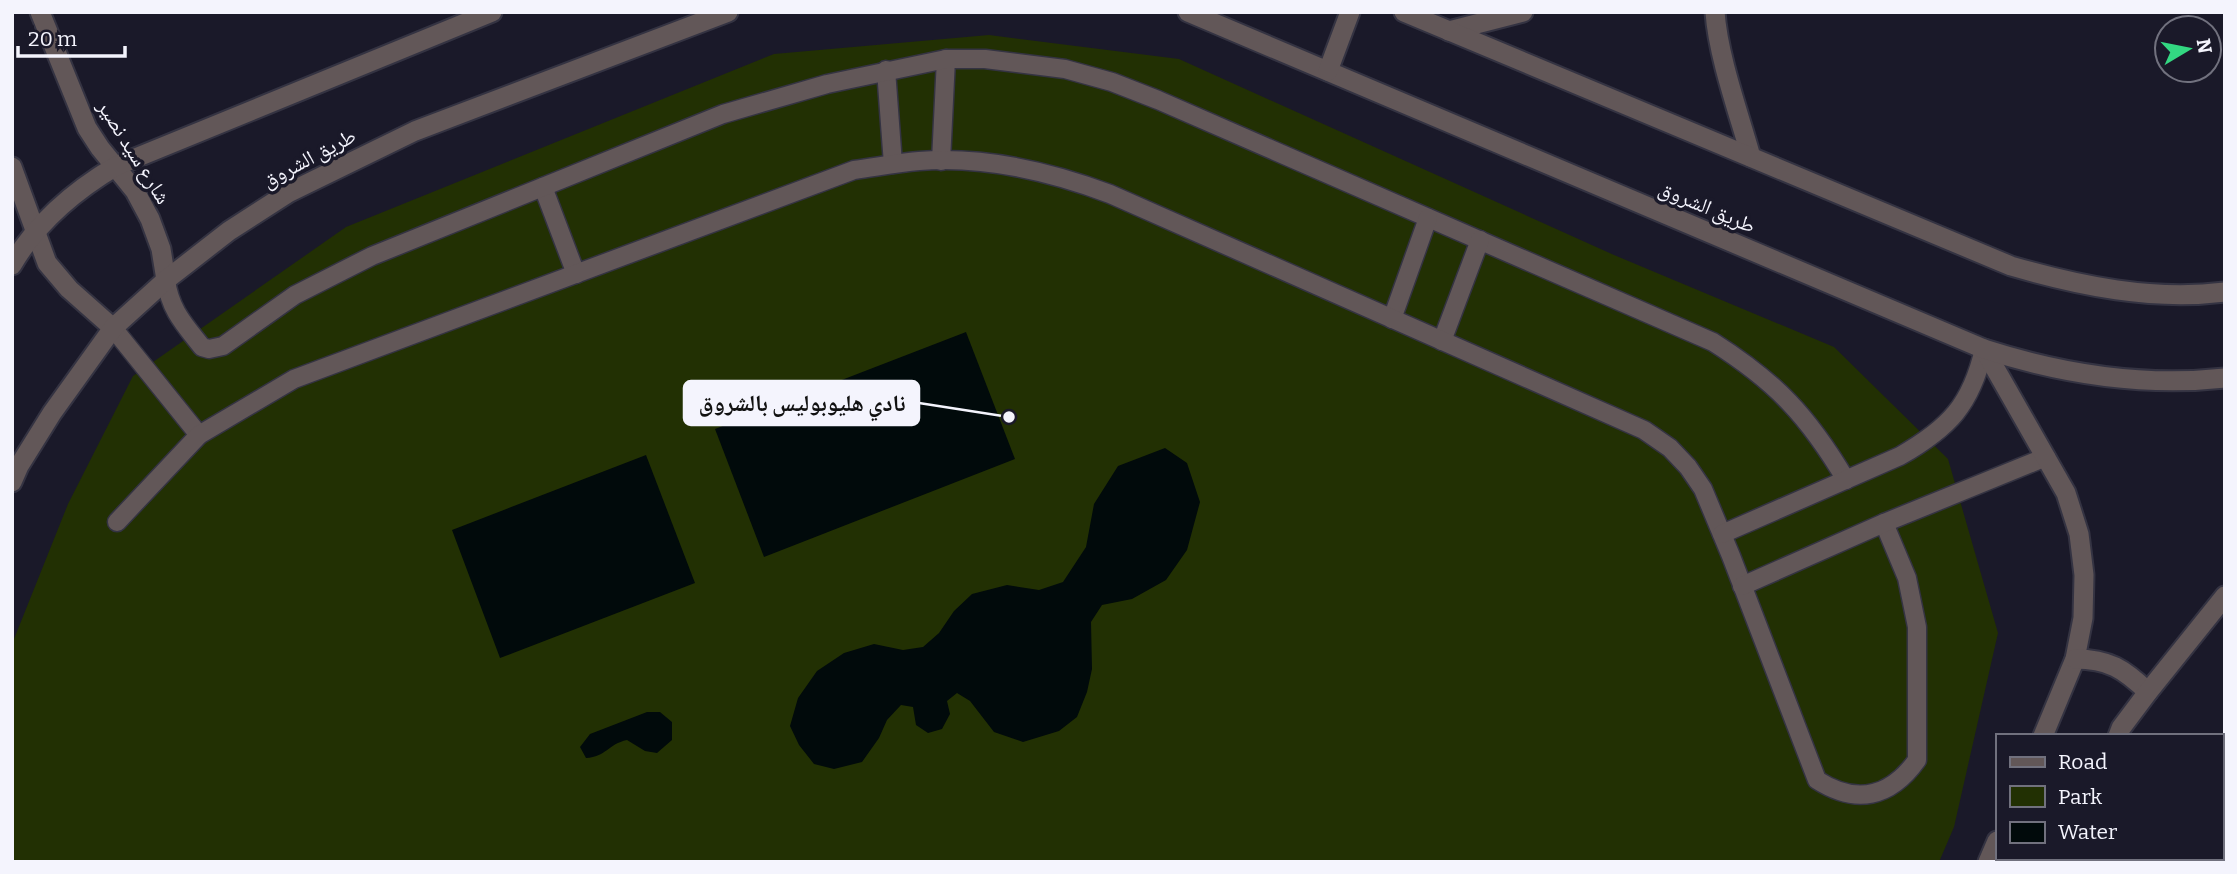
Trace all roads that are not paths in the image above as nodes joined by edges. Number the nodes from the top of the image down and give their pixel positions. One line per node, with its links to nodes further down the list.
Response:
1 (40, 12): 16 (street, شارع سيد نصير)
2 (492, 12): 16 (street)
3 (728, 12): 24 (street, طريق الشروق)
4 (1188, 12): 12 (street, طريق الشروق)
5 (1350, 12): 12 (street)
6 (1404, 12): 9 (street)
7 (1523, 12): 9 (street)
8 (1715, 12): 13 (street)
9 (1449, 31): 13 (street)
10 (946, 59): 11 (lane); 14 (lane); 19 (lane)
11 (886, 70): 15 (lane); 18 (lane)
12 (1328, 71): 29 (street, طريق الشروق)
13 (1751, 157): 25 (street)
14 (941, 160): 15 (lane); 26 (lane)
15 (893, 164): 23 (lane)
16 (116, 166): 20 (street); 24 (street, شارع سيد نصير)
17 (12, 167): 20 (street)
18 (543, 187): 23 (lane); 24 (lane)
19 (1428, 218): 21 (lane); 26 (lane)
20 (35, 232): 22 (street); 27 (street)
21 (1480, 240): 28 (lane); 33 (lane)
22 (12, 265)
23 (576, 274): 31 (lane)
24 (166, 280): 27 (street, طريق الشروق)
25 (2225, 292)
26 (1392, 318): 28 (lane)
27 (113, 328): 31 (lane); 34 (street, طريق الشروق)
28 (1442, 341): 37 (lane)
29 (1984, 349): 30 (street, طريق الشروق); 32 (street); 33 (lane)
30 (2225, 378)
31 (199, 435): 35 (lane)
32 (2046, 457): 36 (lane); 40 (street)
33 (1846, 480): 37 (lane)
34 (12, 482)
35 (117, 522)
36 (1884, 523): 38 (lane); 38 (lane)
37 (1722, 534): 38 (lane)
38 (1742, 586)
39 (2225, 596): 41 (street)
40 (2075, 659): 41 (street); 42 (street)
41 (2148, 692): 43 (street)
42 (2044, 734)
43 (2119, 734)
44 (1996, 843): 45 (street)
45 (1988, 862)

